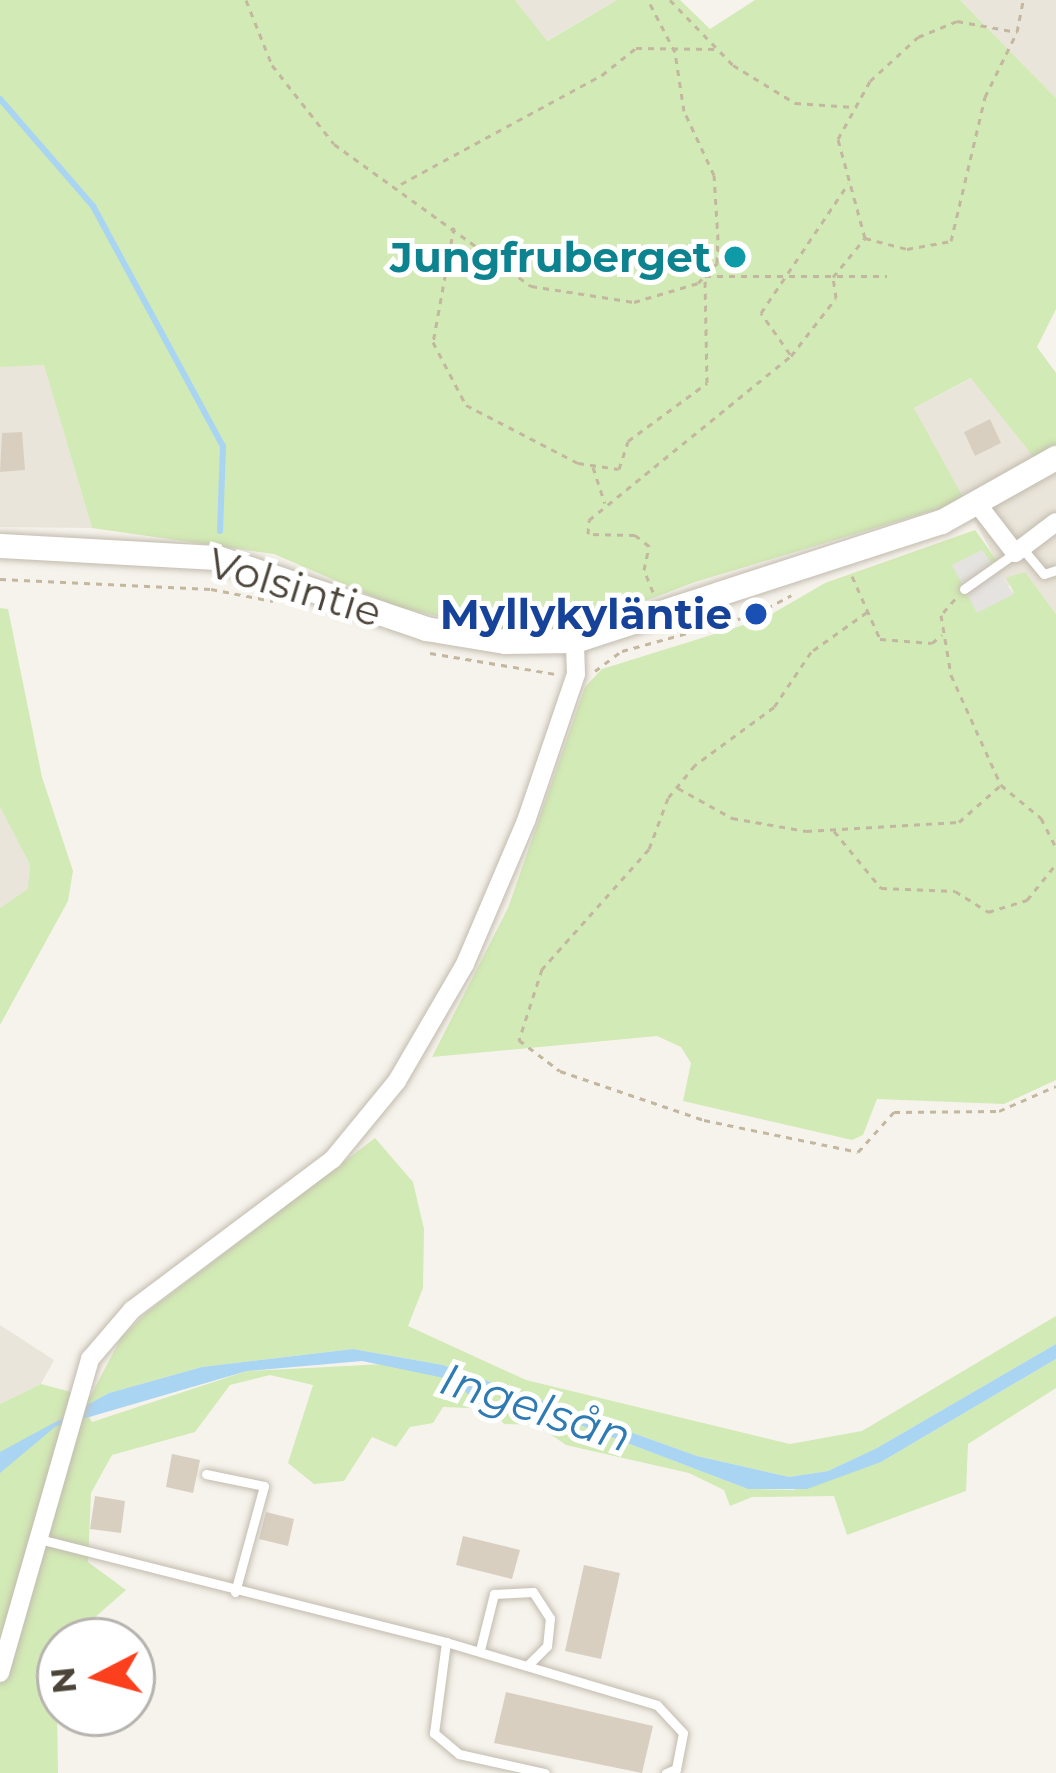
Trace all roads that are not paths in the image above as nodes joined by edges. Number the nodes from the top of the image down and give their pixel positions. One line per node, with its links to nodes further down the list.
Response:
1 (1056, 458): 2 (street, Volsintie)
2 (979, 506): 5 (street); 8 (street, Volsintie)
3 (1056, 523): 5 (street)
4 (0, 546): 8 (street, Volsintie)
5 (1018, 550): 6 (lane); 7 (lane)
6 (1056, 570)
7 (964, 589)
8 (575, 640): 10 (street)
9 (206, 1474): 11 (lane)
10 (39, 1539): 11 (lane); 15 (street)
11 (235, 1592): 12 (lane)
12 (446, 1642): 13 (lane); 16 (lane)
13 (480, 1650): 14 (lane); 14 (lane)
14 (527, 1666): 17 (lane)
15 (0, 1673)
16 (545, 1773)
17 (666, 1773)

